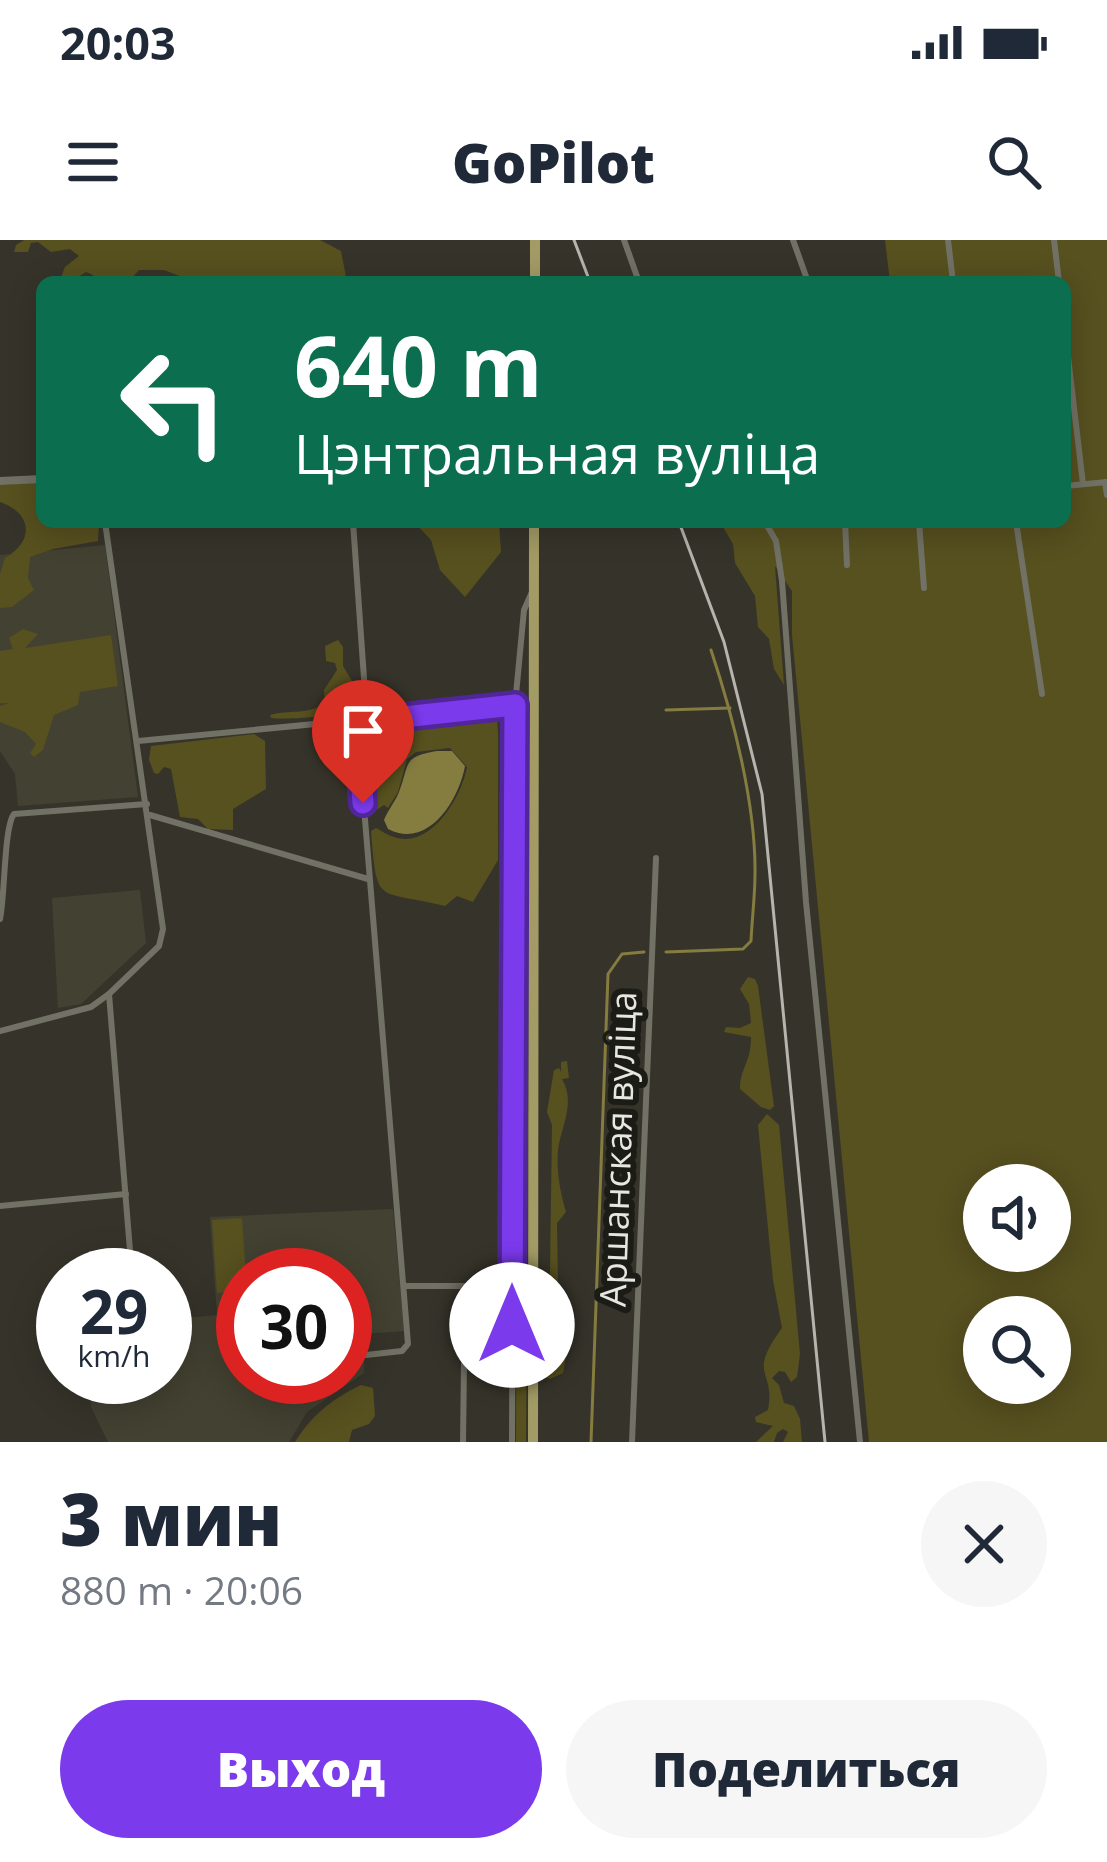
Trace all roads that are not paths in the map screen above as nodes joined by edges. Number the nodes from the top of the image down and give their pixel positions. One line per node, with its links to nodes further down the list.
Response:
1 (535, 240): 6 (main road)
2 (624, 240): 7 (street)
3 (793, 240): 8 (street)
4 (948, 240): 9 (street)
5 (1054, 240): 10 (street)
6 (535, 276)
7 (637, 276)
8 (806, 276)
9 (952, 276)
10 (1058, 276)
11 (1071, 382): 15 (street)
12 (36, 479): 13 (street)
13 (0, 482)
14 (1106, 482): 15 (street); 17 (street)
15 (1083, 484): 16 (street)
16 (1071, 485)
17 (1107, 495)
18 (106, 528): 32 (street)
19 (353, 528): 31 (street)
20 (534, 528): 26 (main road)
21 (768, 528): 53 (street)
22 (845, 528): 25 (street)
23 (919, 528): 27 (street)
24 (1017, 528): 28 (street)
25 (847, 565)
26 (534, 588): 29 (main road); 30 (street)
27 (924, 588)
28 (1042, 694)
29 (533, 703): 30 (street); 38 (main road)
30 (515, 705): 31 (street); 37 (street)
31 (362, 721): 32 (street); 36 (street)
32 (138, 741): 33 (street)
33 (148, 804): 34 (street); 39 (street)
34 (150, 815): 36 (street); 40 (street)
35 (656, 858): 52 (street, Аршанская вуліца)
36 (368, 879): 45 (street)
37 (514, 916): 38 (street); 47 (street)
38 (535, 916): 51 (main road)
39 (0, 919)
40 (109, 994): 41 (street); 42 (street)
41 (0, 1030)
42 (126, 1194): 43 (street); 44 (street)
43 (0, 1206)
44 (130, 1248)
45 (405, 1286): 46 (street); 48 (street)
46 (465, 1286): 47 (street); 49 (street)
47 (512, 1286): 50 (street)
48 (372, 1354)
49 (466, 1440)
50 (512, 1442)
51 (532, 1442)
52 (632, 1442)
53 (860, 1442)

